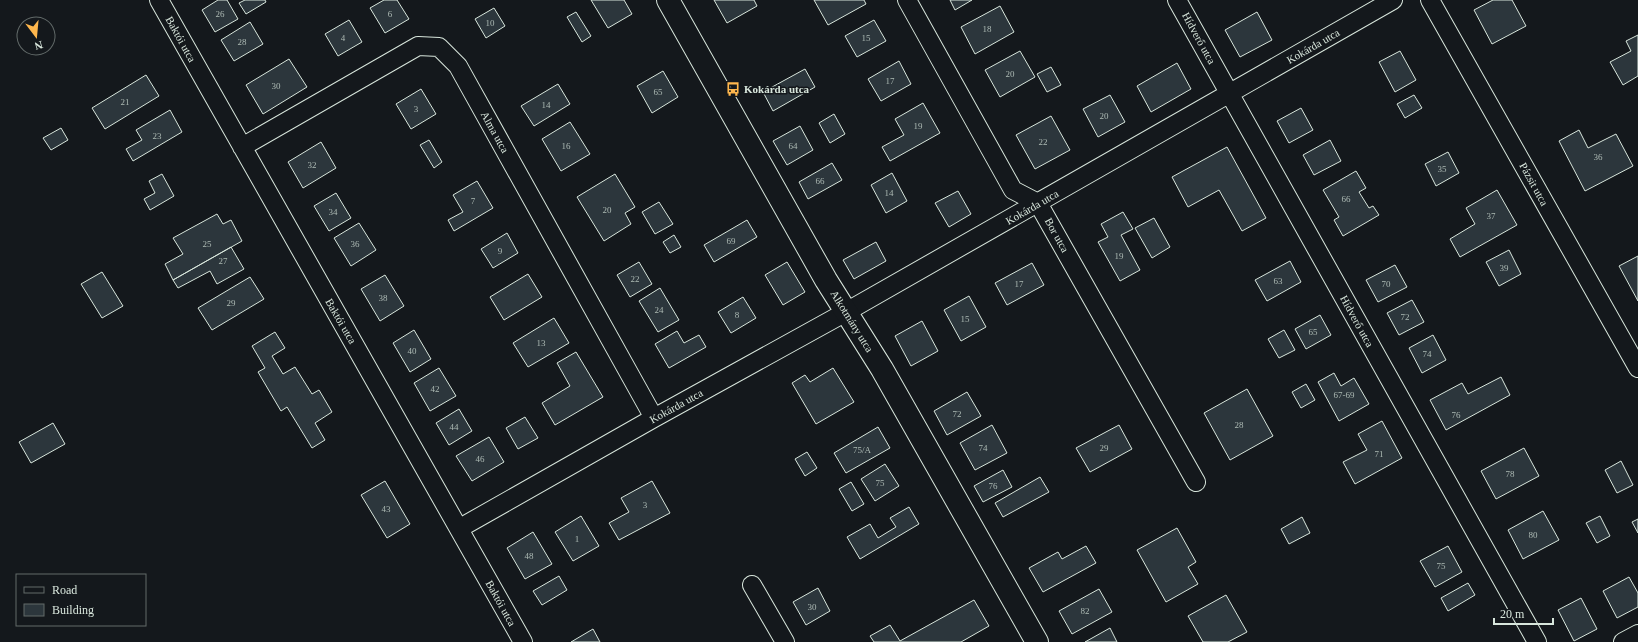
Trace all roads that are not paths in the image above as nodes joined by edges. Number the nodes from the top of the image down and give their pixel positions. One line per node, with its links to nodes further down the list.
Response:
1 (159, 0): 8 (street, Baktói utca)
2 (668, 0): 10 (street, Alkotmány utca)
3 (907, 0): 9 (street)
4 (1177, 0): 7 (street, Hídverő utca)
5 (1393, 0): 7 (street, Kokárda utca)
6 (1430, 0): 11 (street, Pázsit utca)
7 (1230, 94): 9 (street, Kokárda utca); 20 (street, Hídverő utca)
8 (242, 147): 12 (street, Alma utca); 14 (street, Baktói utca)
9 (1038, 203): 10 (street, Kokárda utca); 13 (street, Bor utca)
10 (846, 312): 12 (street, Kokárda utca); 19 (street, Alkotmány utca)
11 (1638, 368)
12 (654, 418): 14 (street, Kokárda utca)
13 (1196, 482)
14 (460, 528): 17 (street, Baktói utca)
15 (752, 585): 18 (street)
16 (1638, 634): 21 (street)
17 (523, 642)
18 (785, 642)
19 (1037, 642)
20 (1537, 642)
21 (1623, 642)

